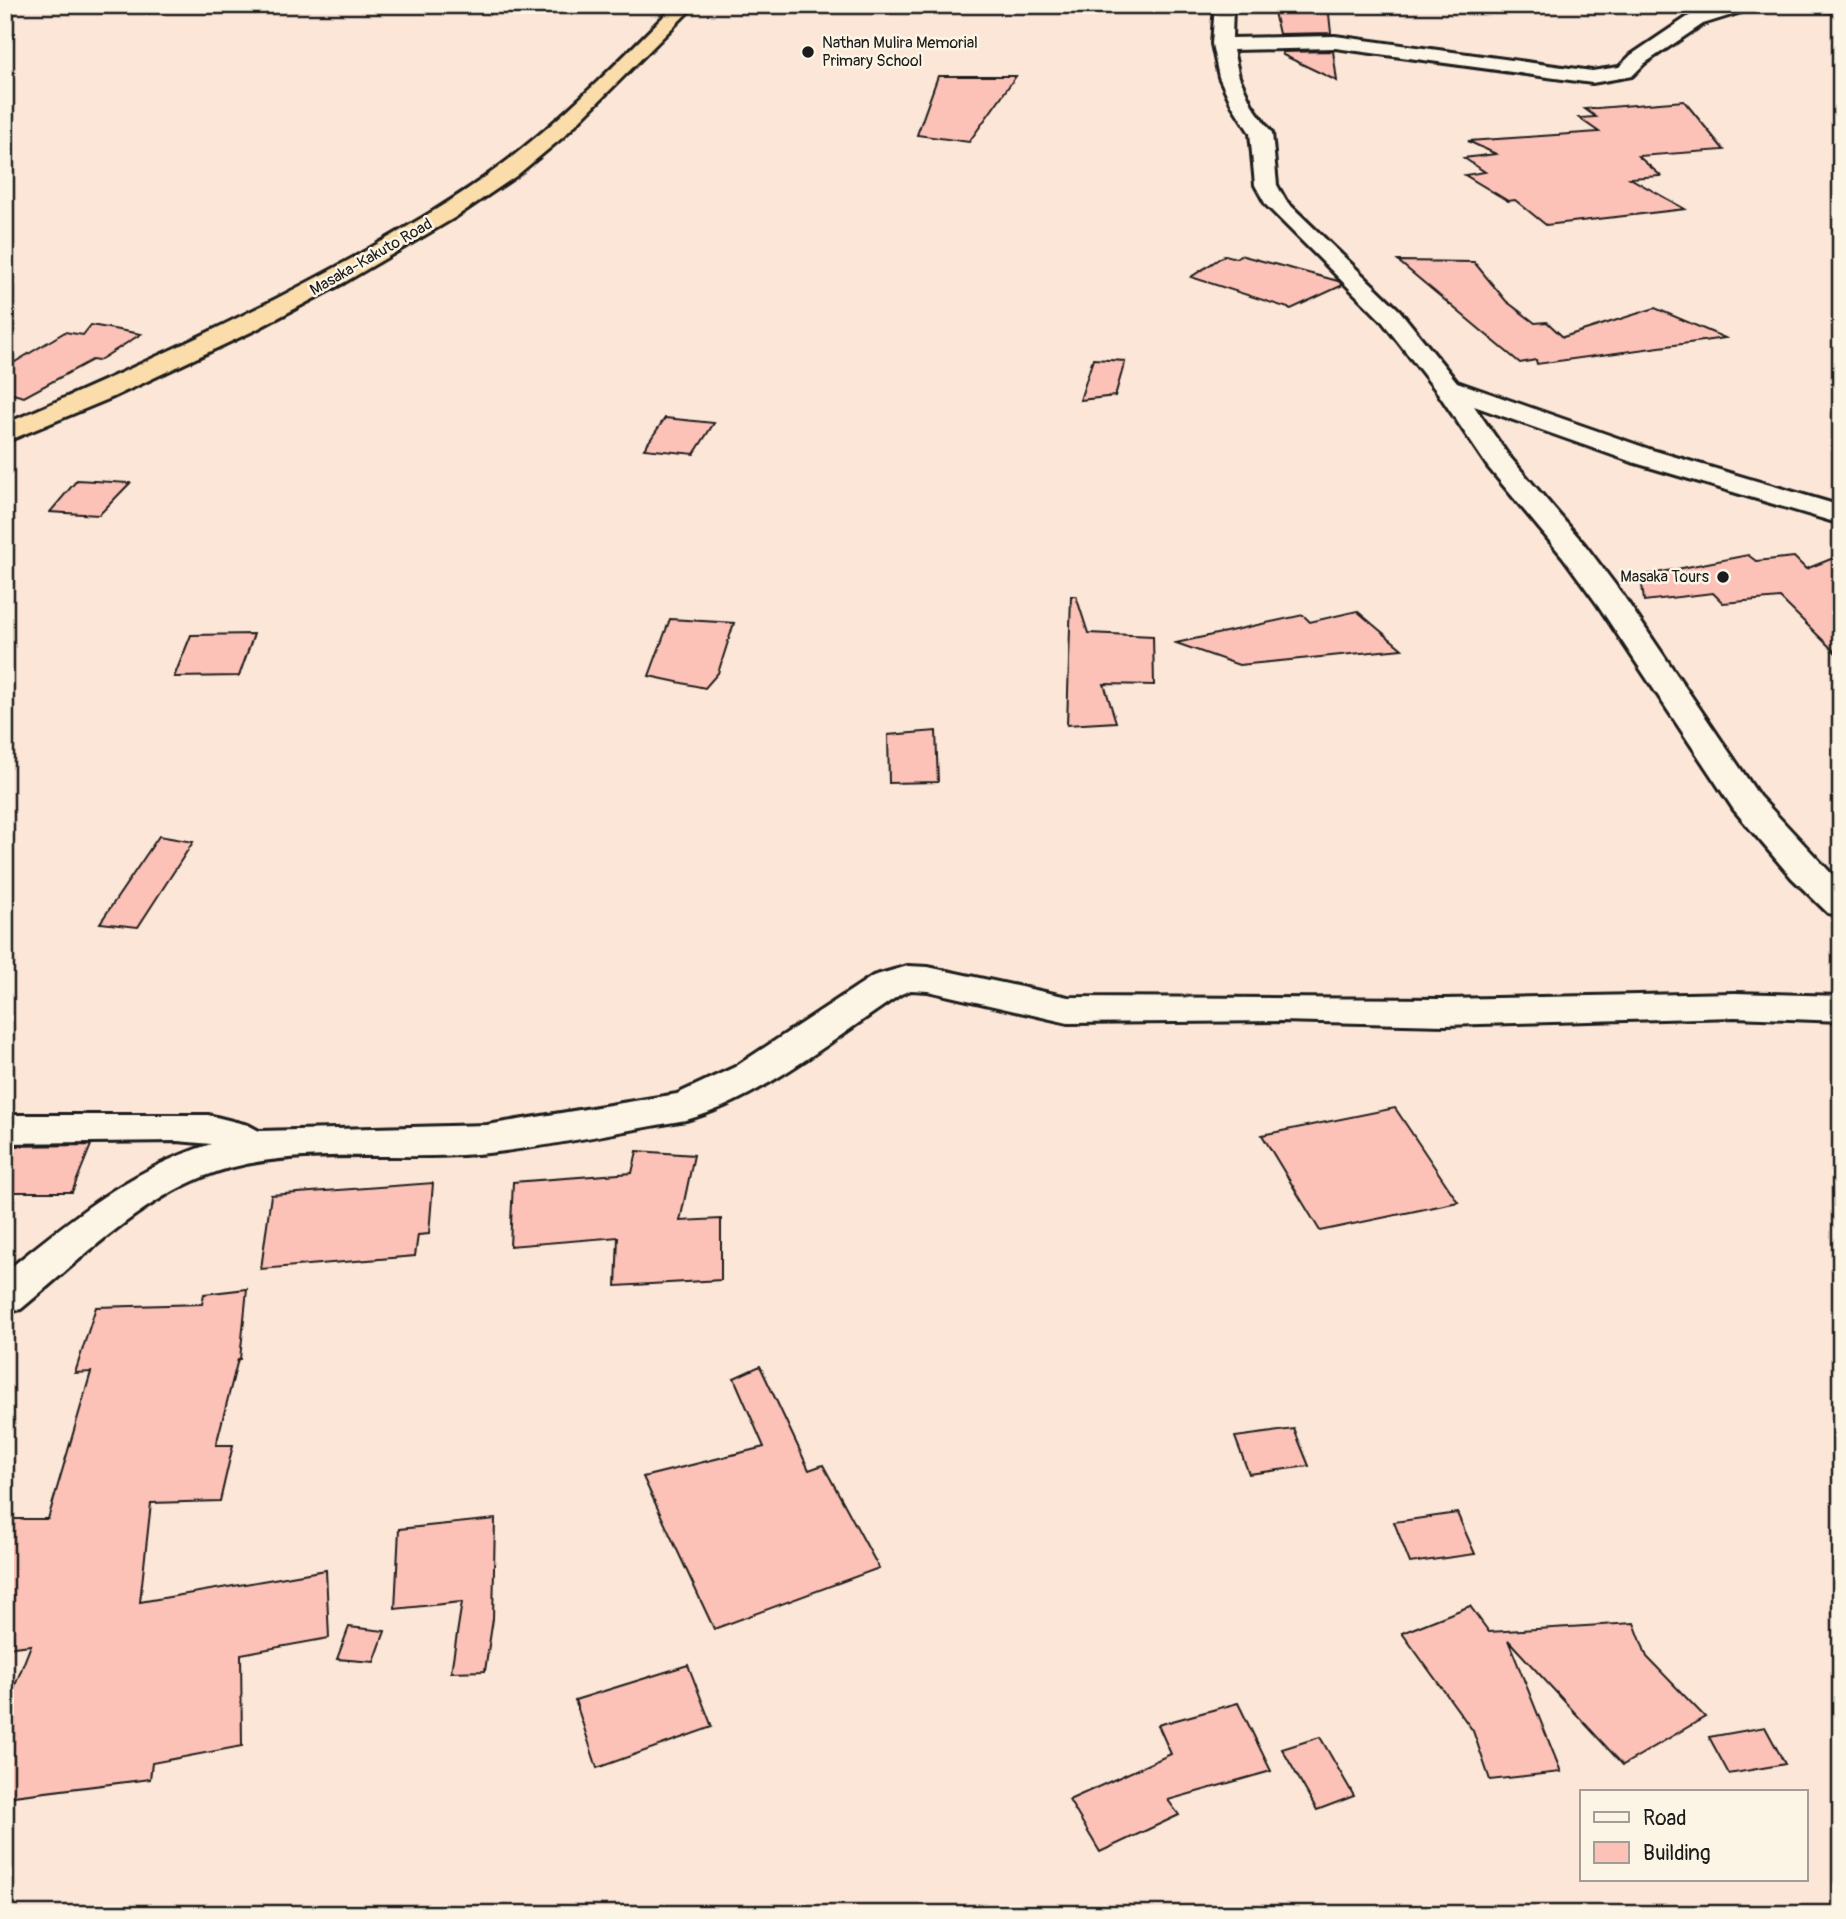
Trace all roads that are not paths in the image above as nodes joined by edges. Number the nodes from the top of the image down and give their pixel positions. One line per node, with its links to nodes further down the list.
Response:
1 (686, 5): 8 (highway, Masaka-Kakuto Road)
2 (1224, 5): 6 (street)
3 (1744, 5): 6 (street)
4 (1826, 5): 5 (street)
5 (1841, 7)
6 (1222, 44): 7 (street)
7 (1448, 388): 9 (street); 10 (street)
8 (5, 434)
9 (1841, 515)
10 (1841, 905)
11 (1841, 1009): 13 (street)
12 (5, 1129): 13 (street)
13 (252, 1146): 14 (street)
14 (5, 1297)

